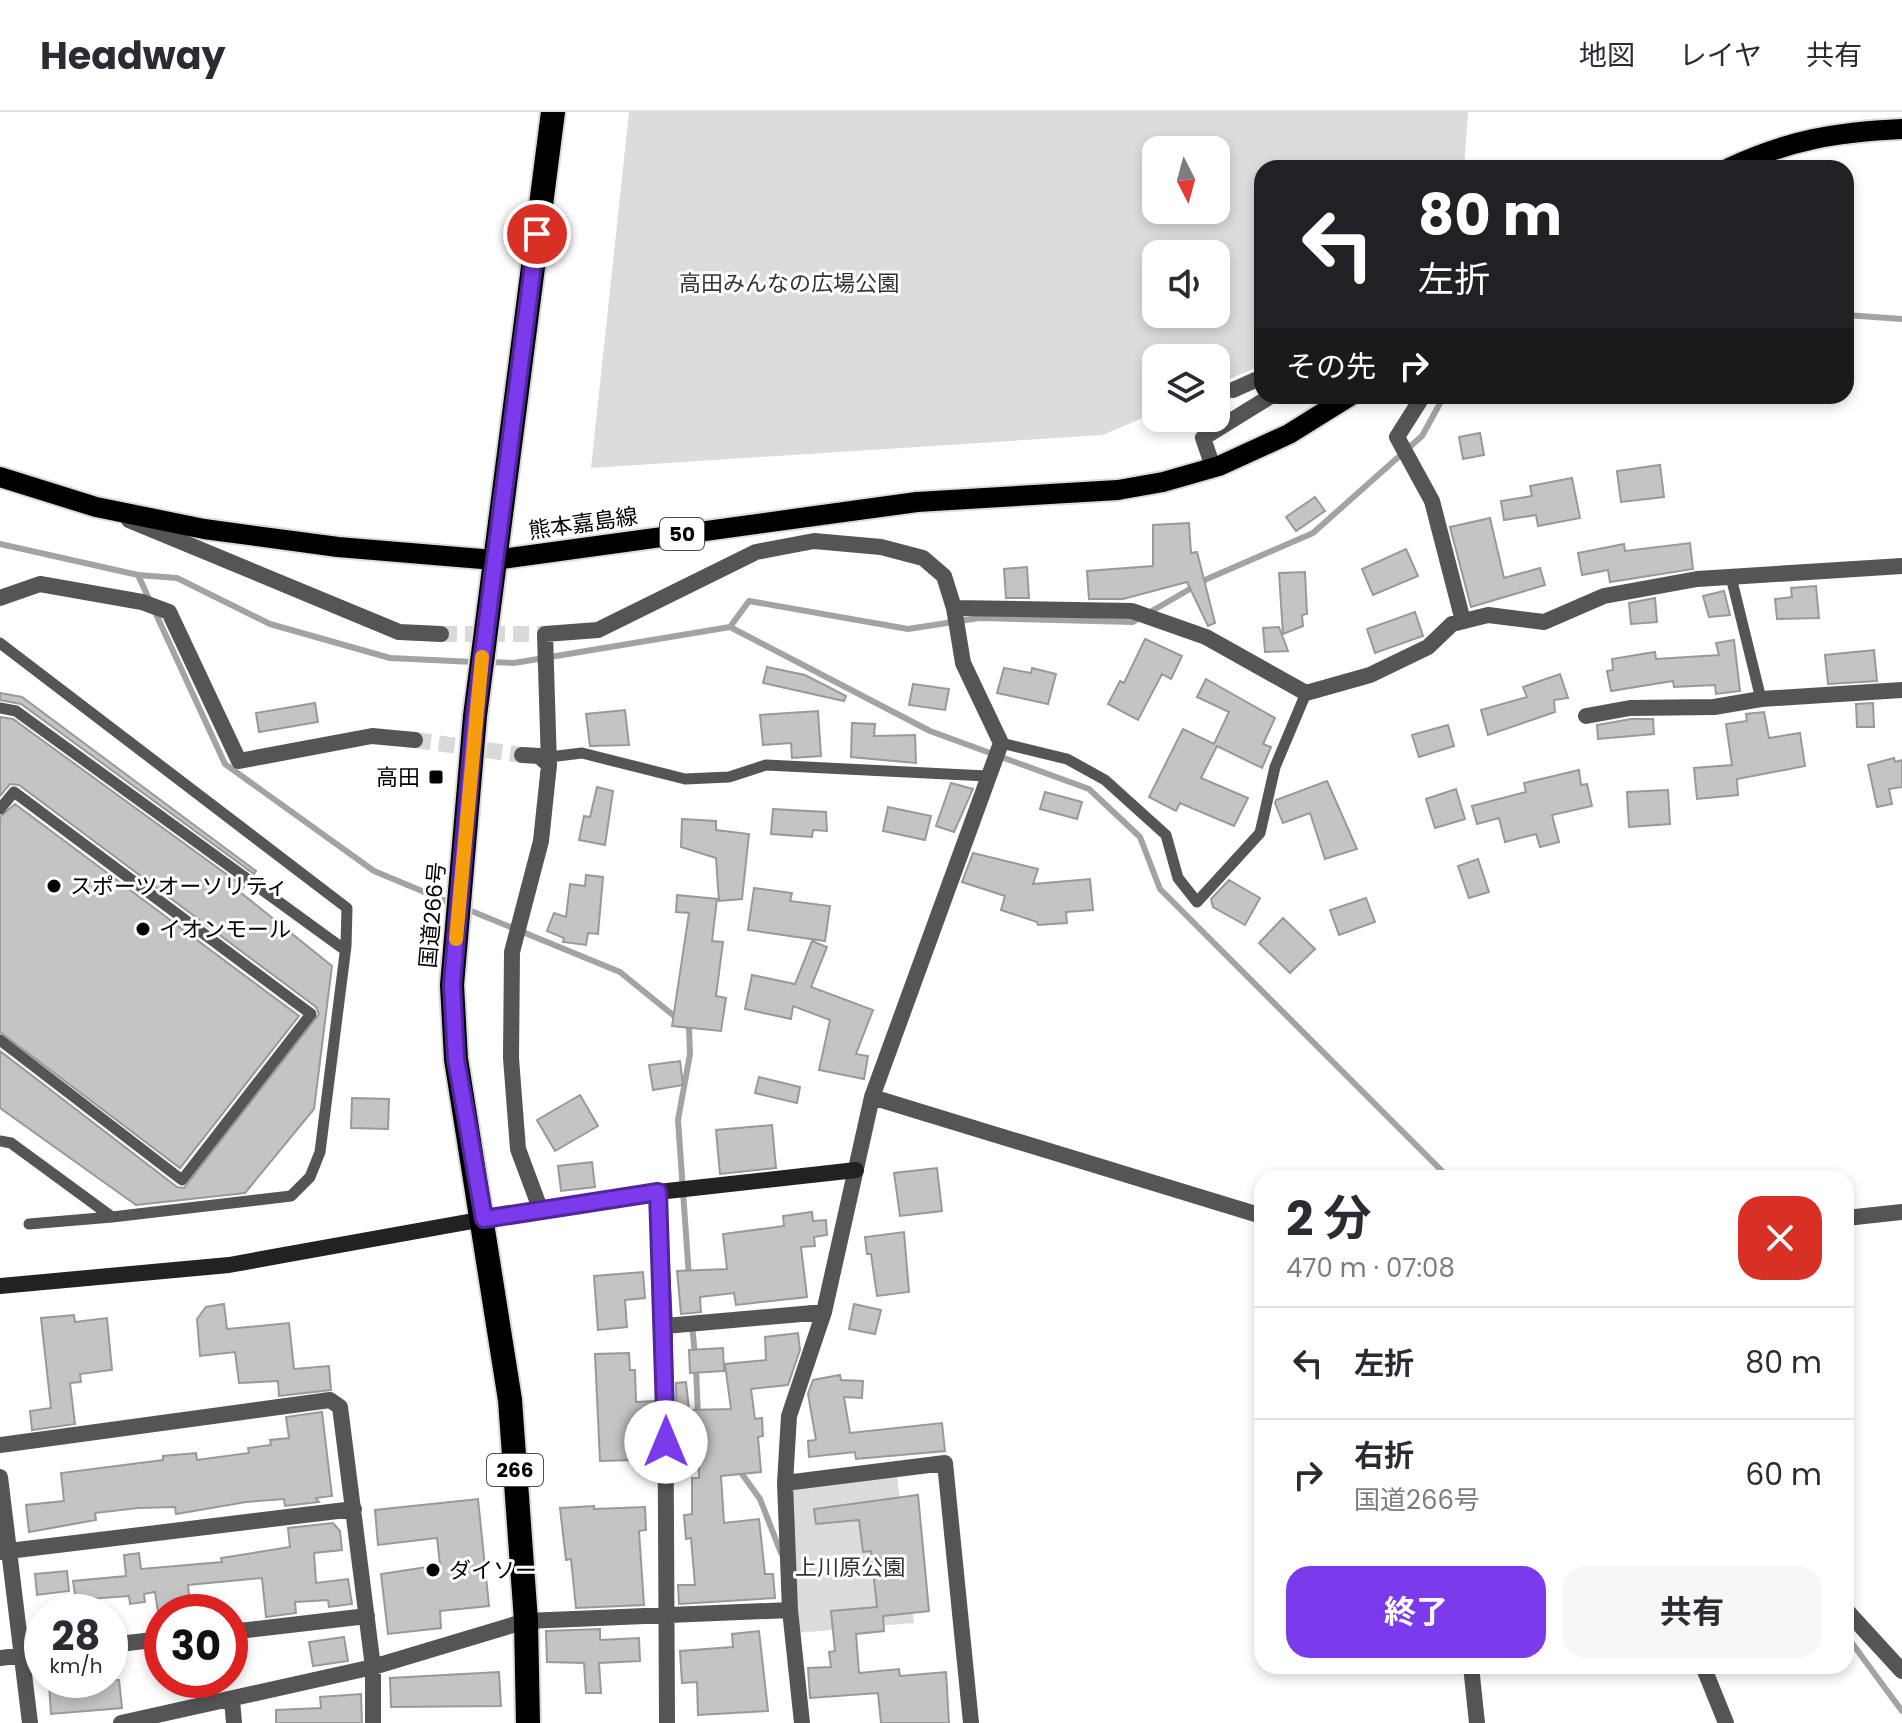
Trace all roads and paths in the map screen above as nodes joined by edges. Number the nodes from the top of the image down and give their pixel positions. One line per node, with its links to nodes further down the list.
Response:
1 (553, 112): 12 (highway, 国道266号 / 266)
2 (1902, 129): 3 (main road)
3 (1746, 160)
4 (1254, 381): 5 (street)
5 (1233, 390)
6 (1260, 404): 9 (street)
7 (1337, 404): 9 (main road, 熊本嘉島線 / 50)
8 (1418, 404): 17 (street)
9 (1213, 467): 12 (main road, 熊本嘉島線 / 50)
10 (0, 477): 11 (main road, 熊本嘉島線 / 50)
11 (96, 507): 12 (main road, 熊本嘉島線 / 50); 18 (street)
12 (494, 560): 42 (highway, 国道266号 / 266)
13 (1902, 566): 14 (street)
14 (1731, 577): 17 (street); 22 (lane)
15 (0, 598): 25 (street)
16 (954, 608): 21 (street); 26 (street); 28 (street)
17 (1463, 621): 21 (street)
18 (441, 634)
19 (0, 643): 31 (lane)
20 (1902, 690): 22 (street)
21 (1306, 693): 26 (lane)
22 (1761, 699): 24 (street)
23 (0, 708): 31 (lane)
24 (1586, 716)
25 (415, 740)
26 (1001, 743): 29 (street)
27 (522, 755): 28 (street)
28 (549, 761): 29 (lane); 37 (street)
29 (987, 776): 33 (street)
30 (0, 809): 32 (lane)
31 (345, 950): 40 (lane)
32 (0, 1040)
33 (872, 1097): 35 (street); 39 (street)
34 (0, 1141): 40 (lane)
35 (856, 1170): 36 (street); 45 (street)
36 (658, 1192): 37 (street); 46 (street)
37 (541, 1211): 42 (street)
38 (1902, 1212): 41 (street)
39 (1254, 1214)
40 (112, 1217): 43 (lane)
41 (1854, 1217)
42 (484, 1219): 44 (street); 56 (highway, 国道266号 / 266)
43 (29, 1224)
44 (0, 1286)
45 (824, 1312): 46 (street); 49 (street)
46 (665, 1326): 54 (street)
47 (0, 1445): 50 (street)
48 (0, 1477): 51 (street)
49 (785, 1483): 52 (street); 72 (street)
50 (354, 1509): 51 (street); 53 (street)
51 (5, 1551): 58 (street)
52 (790, 1610): 54 (street); 71 (street)
53 (367, 1616): 57 (street); 60 (street)
54 (666, 1617): 56 (street); 70 (street)
55 (1854, 1619): 61 (street)
56 (526, 1621): 60 (street); 69 (highway, 国道266号 / 266)
57 (248, 1630)
58 (22, 1655): 59 (street); 65 (street)
59 (0, 1658)
60 (373, 1667): 64 (street); 68 (street)
61 (1902, 1671)
62 (1472, 1674): 73 (street)
63 (1706, 1674): 74 (street)
64 (232, 1700): 66 (street); 67 (street)
65 (30, 1723)
66 (121, 1723)
67 (234, 1723)
68 (373, 1723)
69 (528, 1723)
70 (667, 1723)
71 (802, 1723)
72 (971, 1723)
73 (1477, 1723)
74 (1726, 1723)

